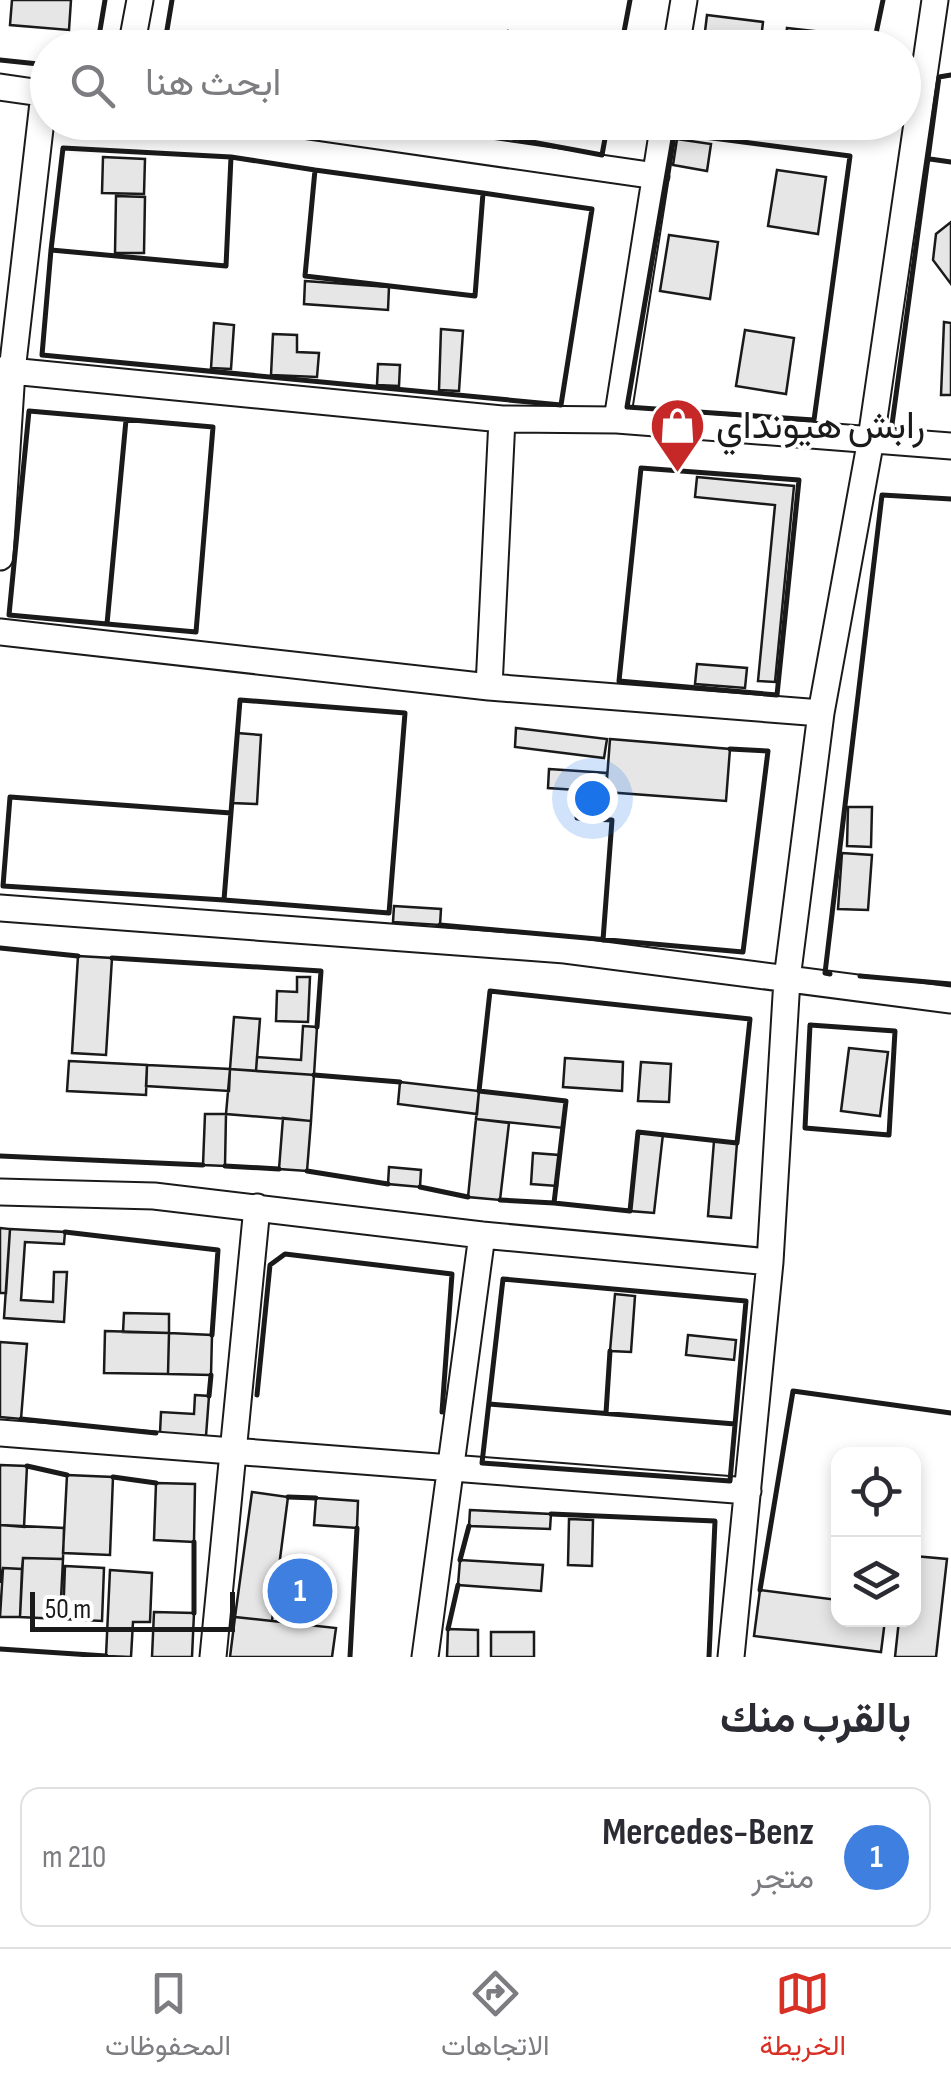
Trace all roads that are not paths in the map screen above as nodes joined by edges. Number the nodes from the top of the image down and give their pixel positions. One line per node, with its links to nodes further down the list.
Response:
1 (140, 0): 4 (street)
2 (684, 0): 5 (street)
3 (935, 0): 6 (street)
4 (134, 30)
5 (679, 30)
6 (940, 46): 16 (street)
7 (0, 86): 8 (street)
8 (30, 91)
9 (39, 140): 13 (street)
10 (406, 140): 12 (street)
11 (661, 140): 12 (street)
12 (656, 176): 15 (street)
13 (6, 370): 14 (street); 18 (street)
14 (502, 419): 15 (street); 20 (street)
15 (617, 420): 16 (street)
16 (871, 439): 17 (street); 21 (street)
17 (951, 446)
18 (0, 557)
19 (0, 632): 20 (street)
20 (489, 688): 21 (street)
21 (821, 713): 23 (street)
22 (0, 908): 23 (street)
23 (787, 979): 24 (street); 28 (street)
24 (951, 1000)
25 (0, 1192): 26 (street)
26 (257, 1206): 27 (street); 30 (street)
27 (482, 1236): 28 (street); 31 (street)
28 (770, 1262): 32 (street)
29 (0, 1433): 30 (street)
30 (233, 1451): 31 (street); 33 (street)
31 (450, 1467): 32 (street); 34 (street)
32 (748, 1491): 35 (street)
33 (213, 1657)
34 (425, 1657)
35 (731, 1657)

